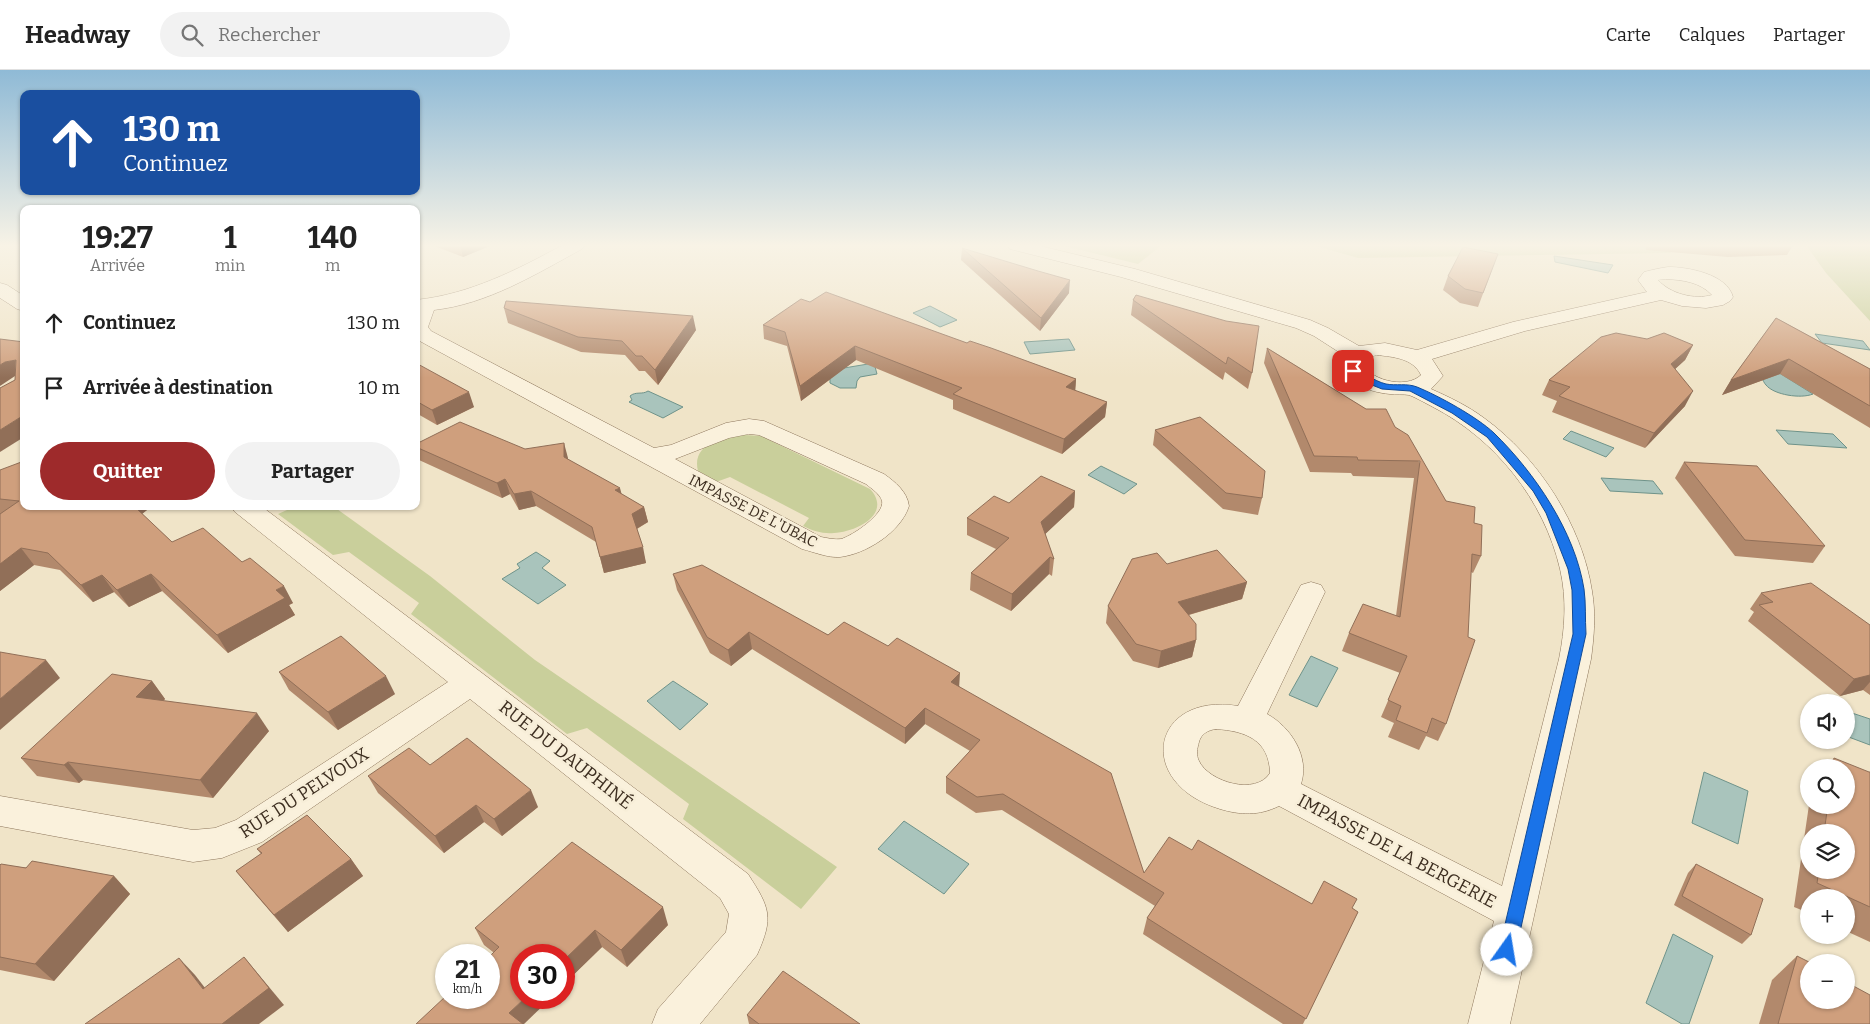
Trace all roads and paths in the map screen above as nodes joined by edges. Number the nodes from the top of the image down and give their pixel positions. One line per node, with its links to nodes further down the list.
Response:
1 (0, 289): 5 (street)
2 (490, 290): 6 (street)
3 (1185, 290): 8 (street)
4 (1662, 294): 9 (street)
5 (20, 302)
6 (421, 306)
7 (420, 332): 11 (street, IMPASSE DE L'UBAC)
8 (1356, 353): 9 (street); 10 (street)
9 (1416, 357): 10 (street)
10 (1412, 388): 18 (street)
11 (651, 456): 11 (street, IMPASSE DE L'UBAC)
12 (257, 511): 14 (street, RUE DU DAUPHINÉ)
13 (1311, 592): 15 (street)
14 (472, 682): 17 (street, RUE DU PELVOUX); 19 (street, RUE DU DAUPHINÉ)
15 (1247, 721): 16 (street, IMPASSE DE LA BERGERIE); 16 (street, IMPASSE DE LA BERGERIE)
16 (1278, 789): 18 (street, IMPASSE DE LA BERGERIE)
17 (0, 810)
18 (1516, 913): 20 (street)
19 (673, 1024)
20 (1489, 1024)

